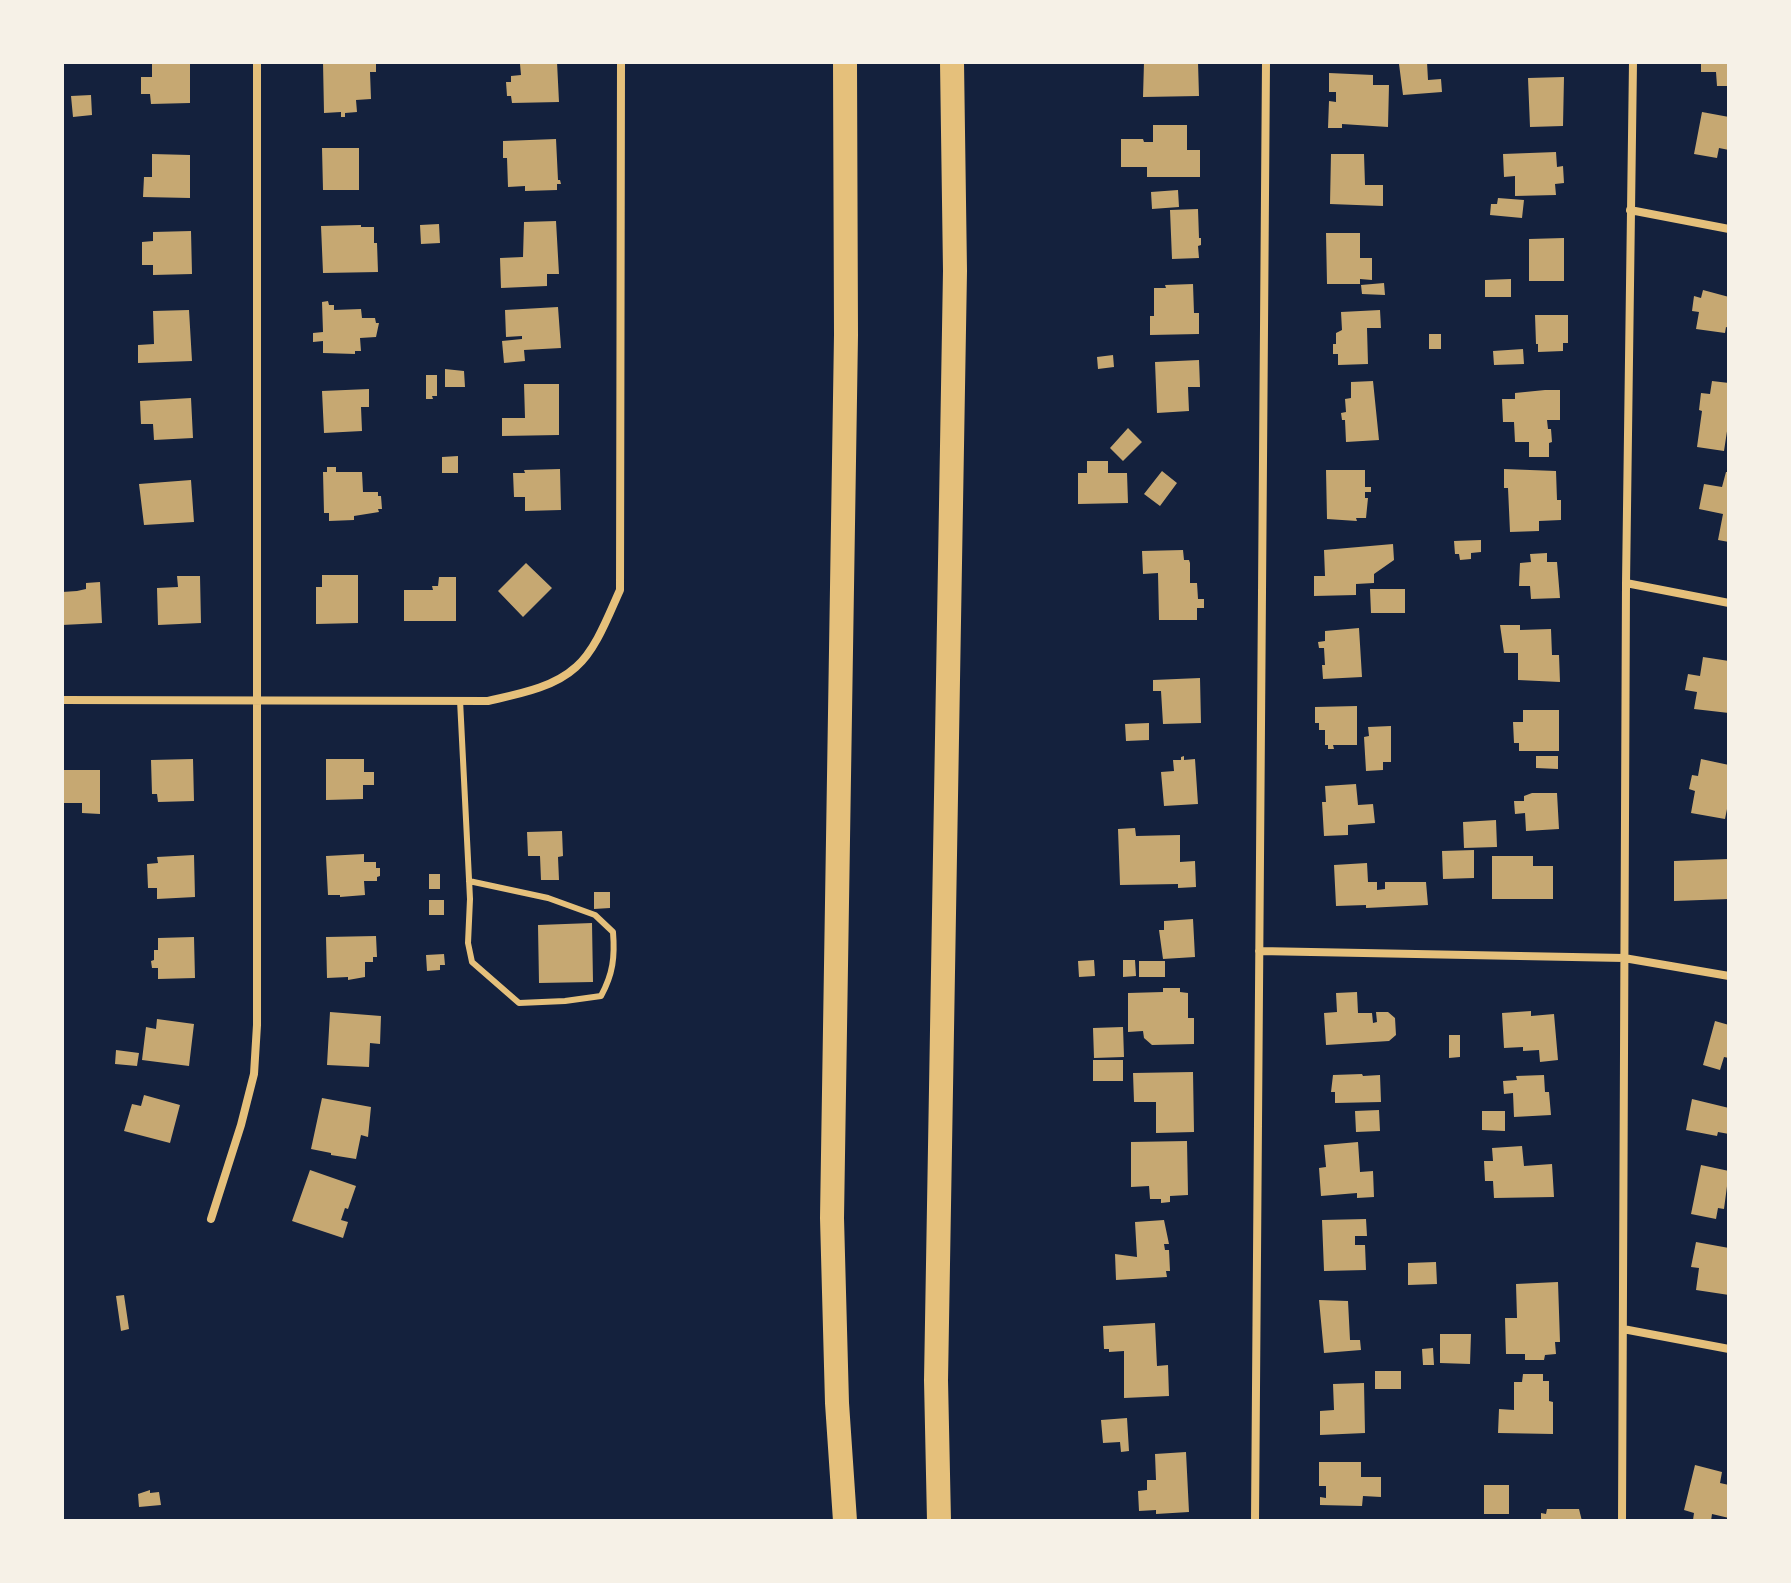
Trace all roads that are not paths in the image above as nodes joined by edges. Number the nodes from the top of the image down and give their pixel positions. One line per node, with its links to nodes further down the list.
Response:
1 (257, 62): 12 (street)
2 (621, 62): 13 (street)
3 (845, 62): 21 (highway)
4 (952, 62): 22 (highway)
5 (1266, 62): 15 (street)
6 (1633, 62): 7 (street)
7 (1630, 210): 8 (street); 9 (street)
8 (1729, 229)
9 (1626, 583): 10 (street); 16 (street)
10 (1729, 603)
11 (62, 700): 12 (street)
12 (257, 700): 13 (street); 18 (street)
13 (460, 700): 14 (lane)
14 (469, 881): 14 (lane)
15 (1259, 951): 16 (street); 23 (street)
16 (1624, 958): 17 (street); 19 (street)
17 (1729, 976)
18 (211, 1219)
19 (1623, 1329): 20 (street); 24 (street)
20 (1729, 1349)
21 (845, 1521)
22 (939, 1521)
23 (1255, 1521)
24 (1622, 1521)

